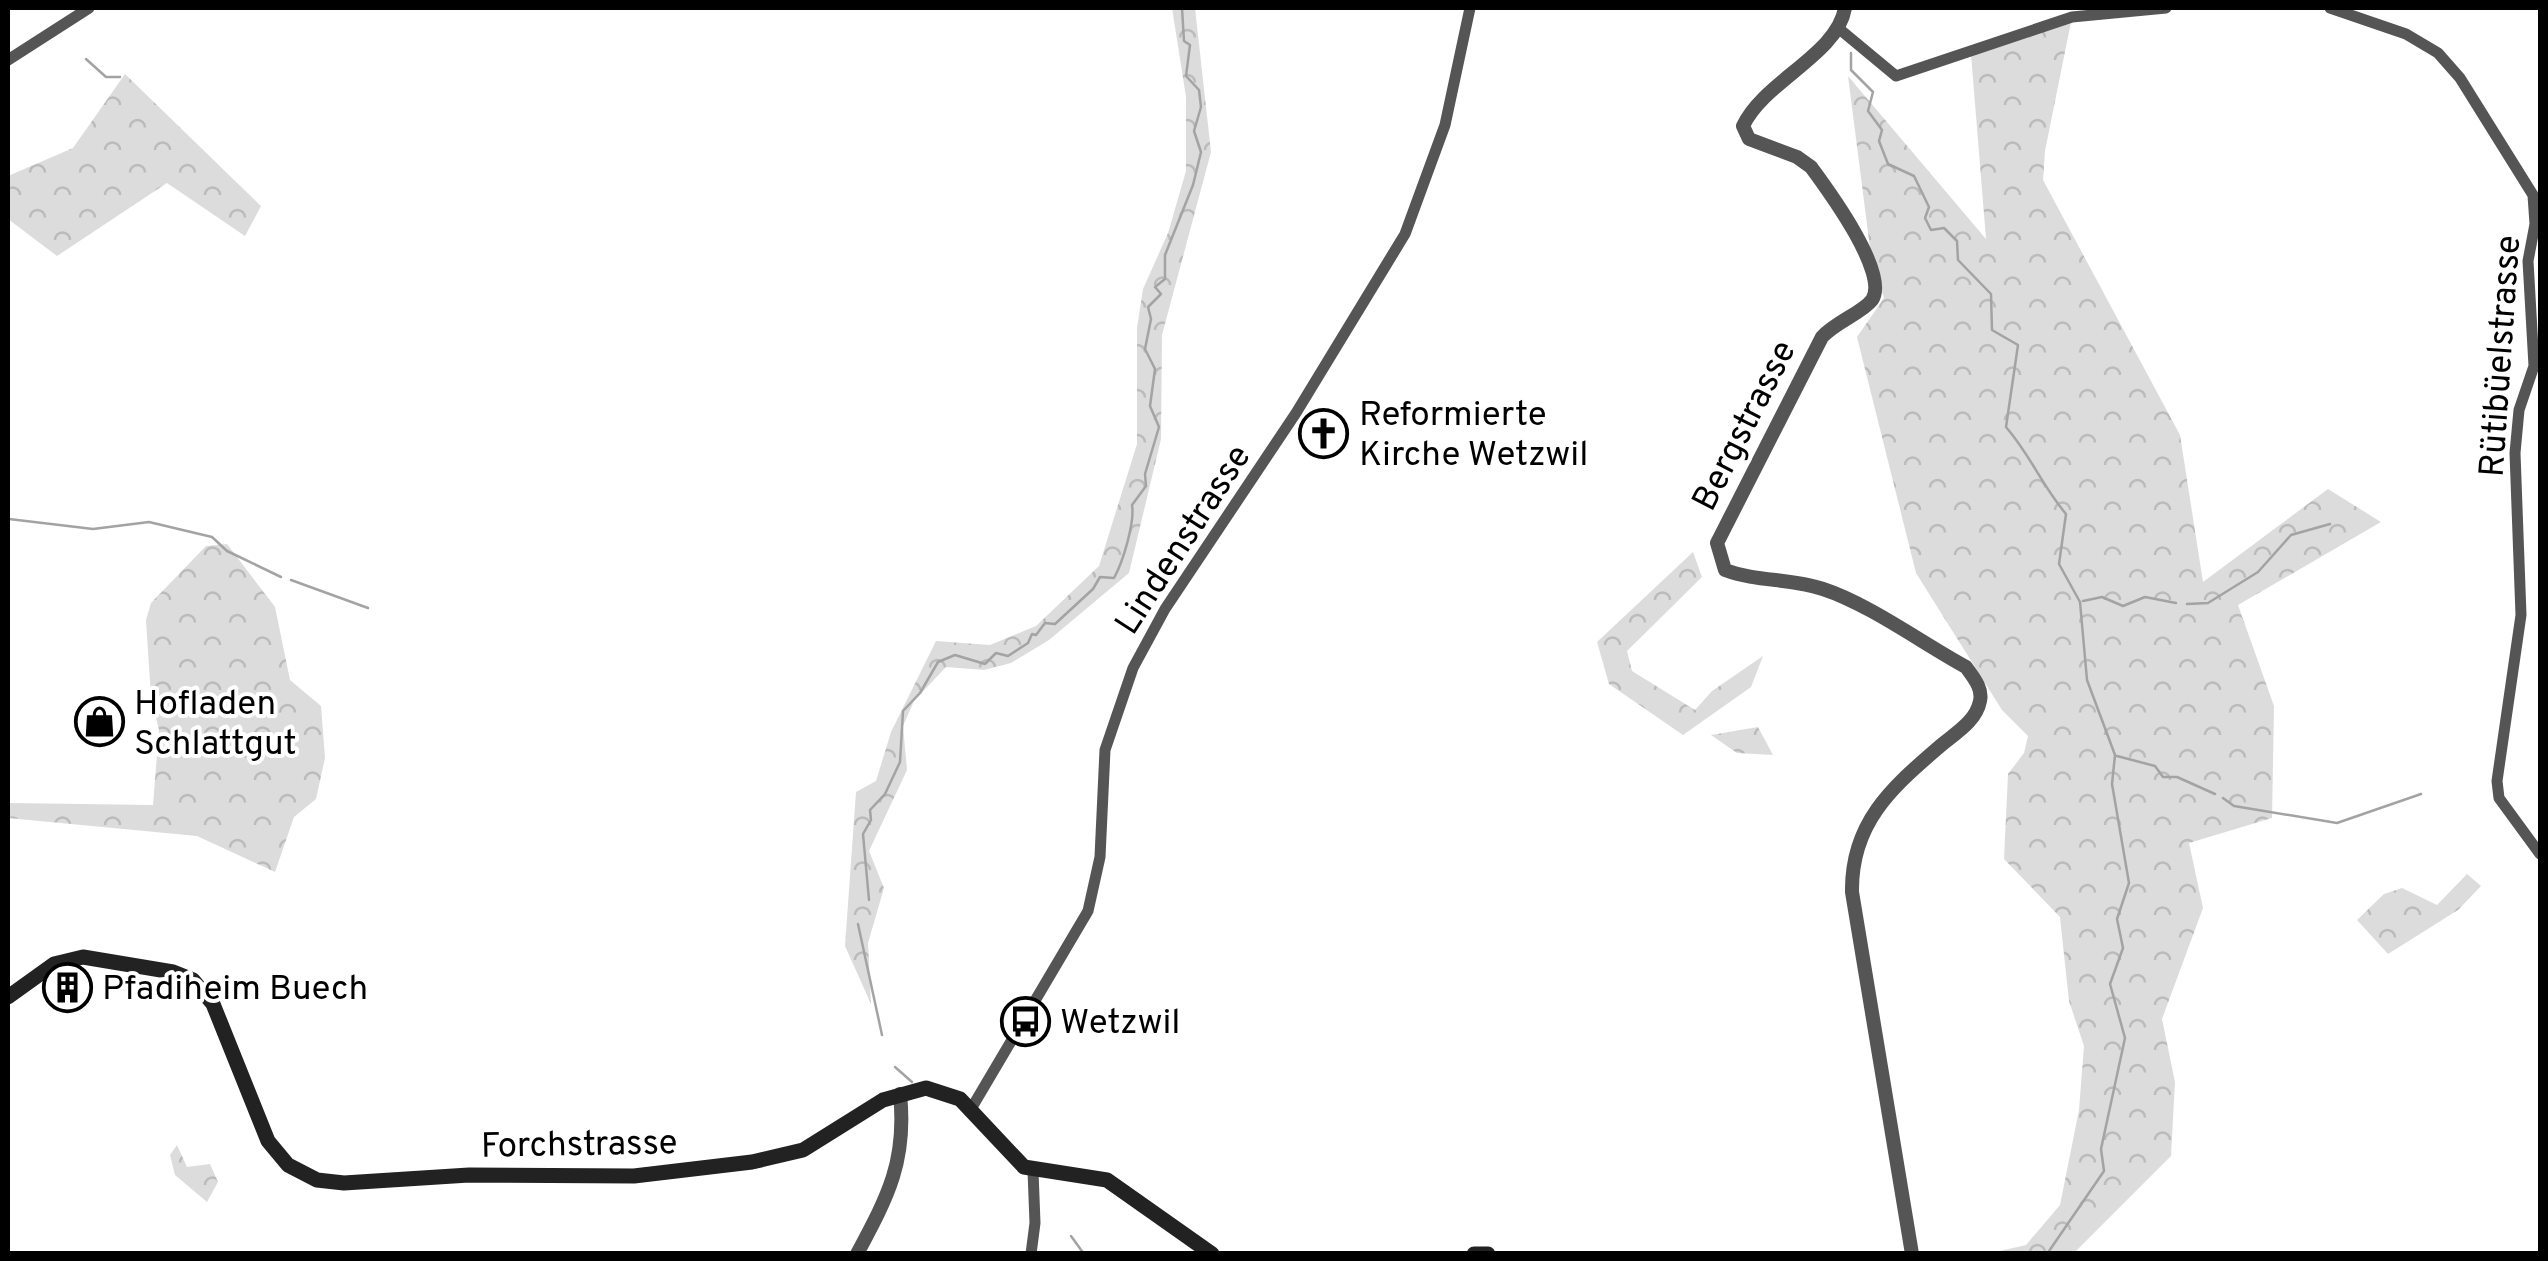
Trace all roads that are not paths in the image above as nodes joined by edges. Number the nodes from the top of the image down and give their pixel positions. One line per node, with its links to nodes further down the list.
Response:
1 (89, 8): 7 (street)
2 (1470, 8): 11 (street, Lindenstrasse)
3 (1844, 8): 6 (street, Bergstrasse)
4 (2166, 8): 6 (street)
5 (2330, 8): 8 (street, Rütibüelstrasse)
6 (1838, 27): 18 (street, Bergstrasse)
7 (8, 60)
8 (2540, 854)
9 (8, 998): 10 (main road, Forchstrasse)
10 (900, 1094): 11 (main road, Forchstrasse); 13 (street)
11 (972, 1109): 12 (main road, Forchstrasse)
12 (1032, 1171): 14 (street); 15 (main road)
13 (857, 1254)
14 (1031, 1254)
15 (1212, 1254)
16 (1474, 1254): 17 (main road)
17 (1488, 1254)
18 (1912, 1254)

